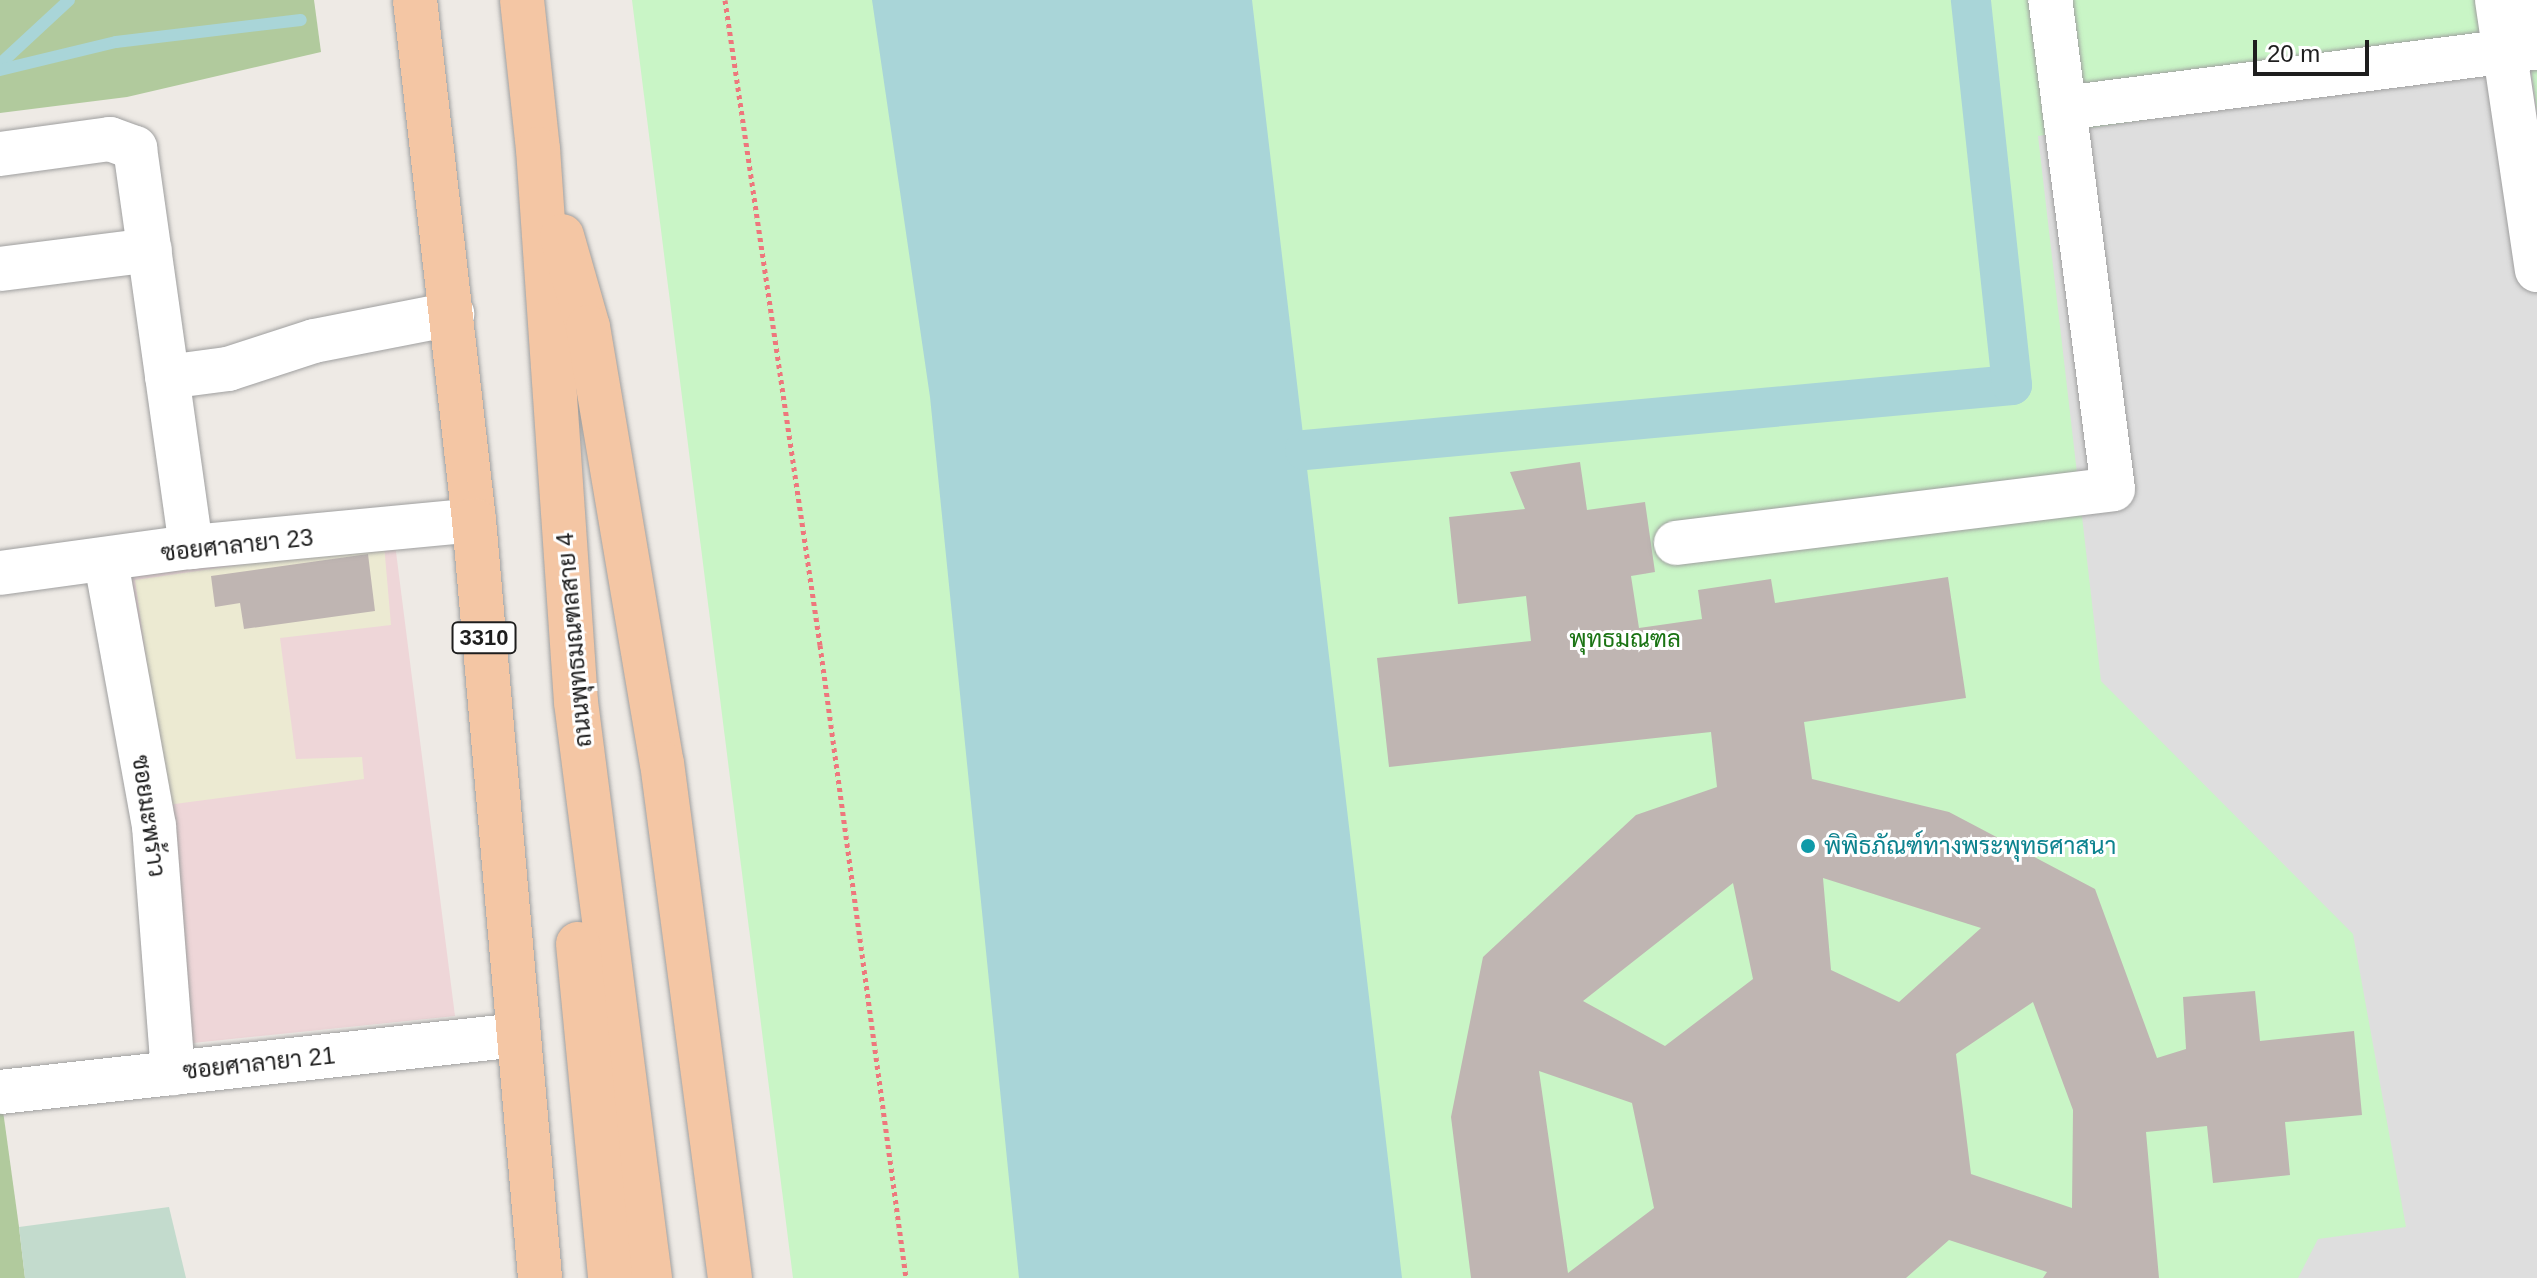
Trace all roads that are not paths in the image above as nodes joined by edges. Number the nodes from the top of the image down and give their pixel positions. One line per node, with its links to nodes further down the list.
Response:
1 (415, 0): 13 (main road, 3310)
2 (522, 0): 8 (main road, ถนนพุทธมณฑลสาย 4)
3 (2050, 0): 7 (street)
4 (2499, 0): 5 (street); 6 (street)
5 (2537, 12)
6 (2521, 50): 7 (street); 12 (street)
7 (2064, 108): 16 (street)
8 (538, 149): 20 (main road, ถนนพุทธมณฑลสาย 4); 27 (main road)
9 (0, 154): 10 (street)
10 (150, 250): 11 (street); 14 (street)
11 (0, 269)
12 (2537, 270)
13 (452, 314): 14 (street); 15 (main road, 3310)
14 (167, 377): 17 (street)
15 (474, 520): 17 (street, ซอยศาลายา 23); 21 (main road, 3310)
16 (1676, 543)
17 (191, 547): 18 (street, ซอยศาลายา 23)
18 (106, 562): 19 (street, ซอยศาลายา 23); 22 (street, ซอยมะพร้าว)
19 (0, 573)
20 (576, 702): 25 (main road); 26 (main road, ถนนพุทธมณฑลสาย 4)
21 (518, 1035): 22 (street, ซอยศาลายา 21); 24 (main road, 3310)
22 (173, 1073): 23 (street, ซอยศาลายา 21)
23 (0, 1092)
24 (540, 1278)
25 (610, 1278)
26 (650, 1278)
27 (730, 1278)

